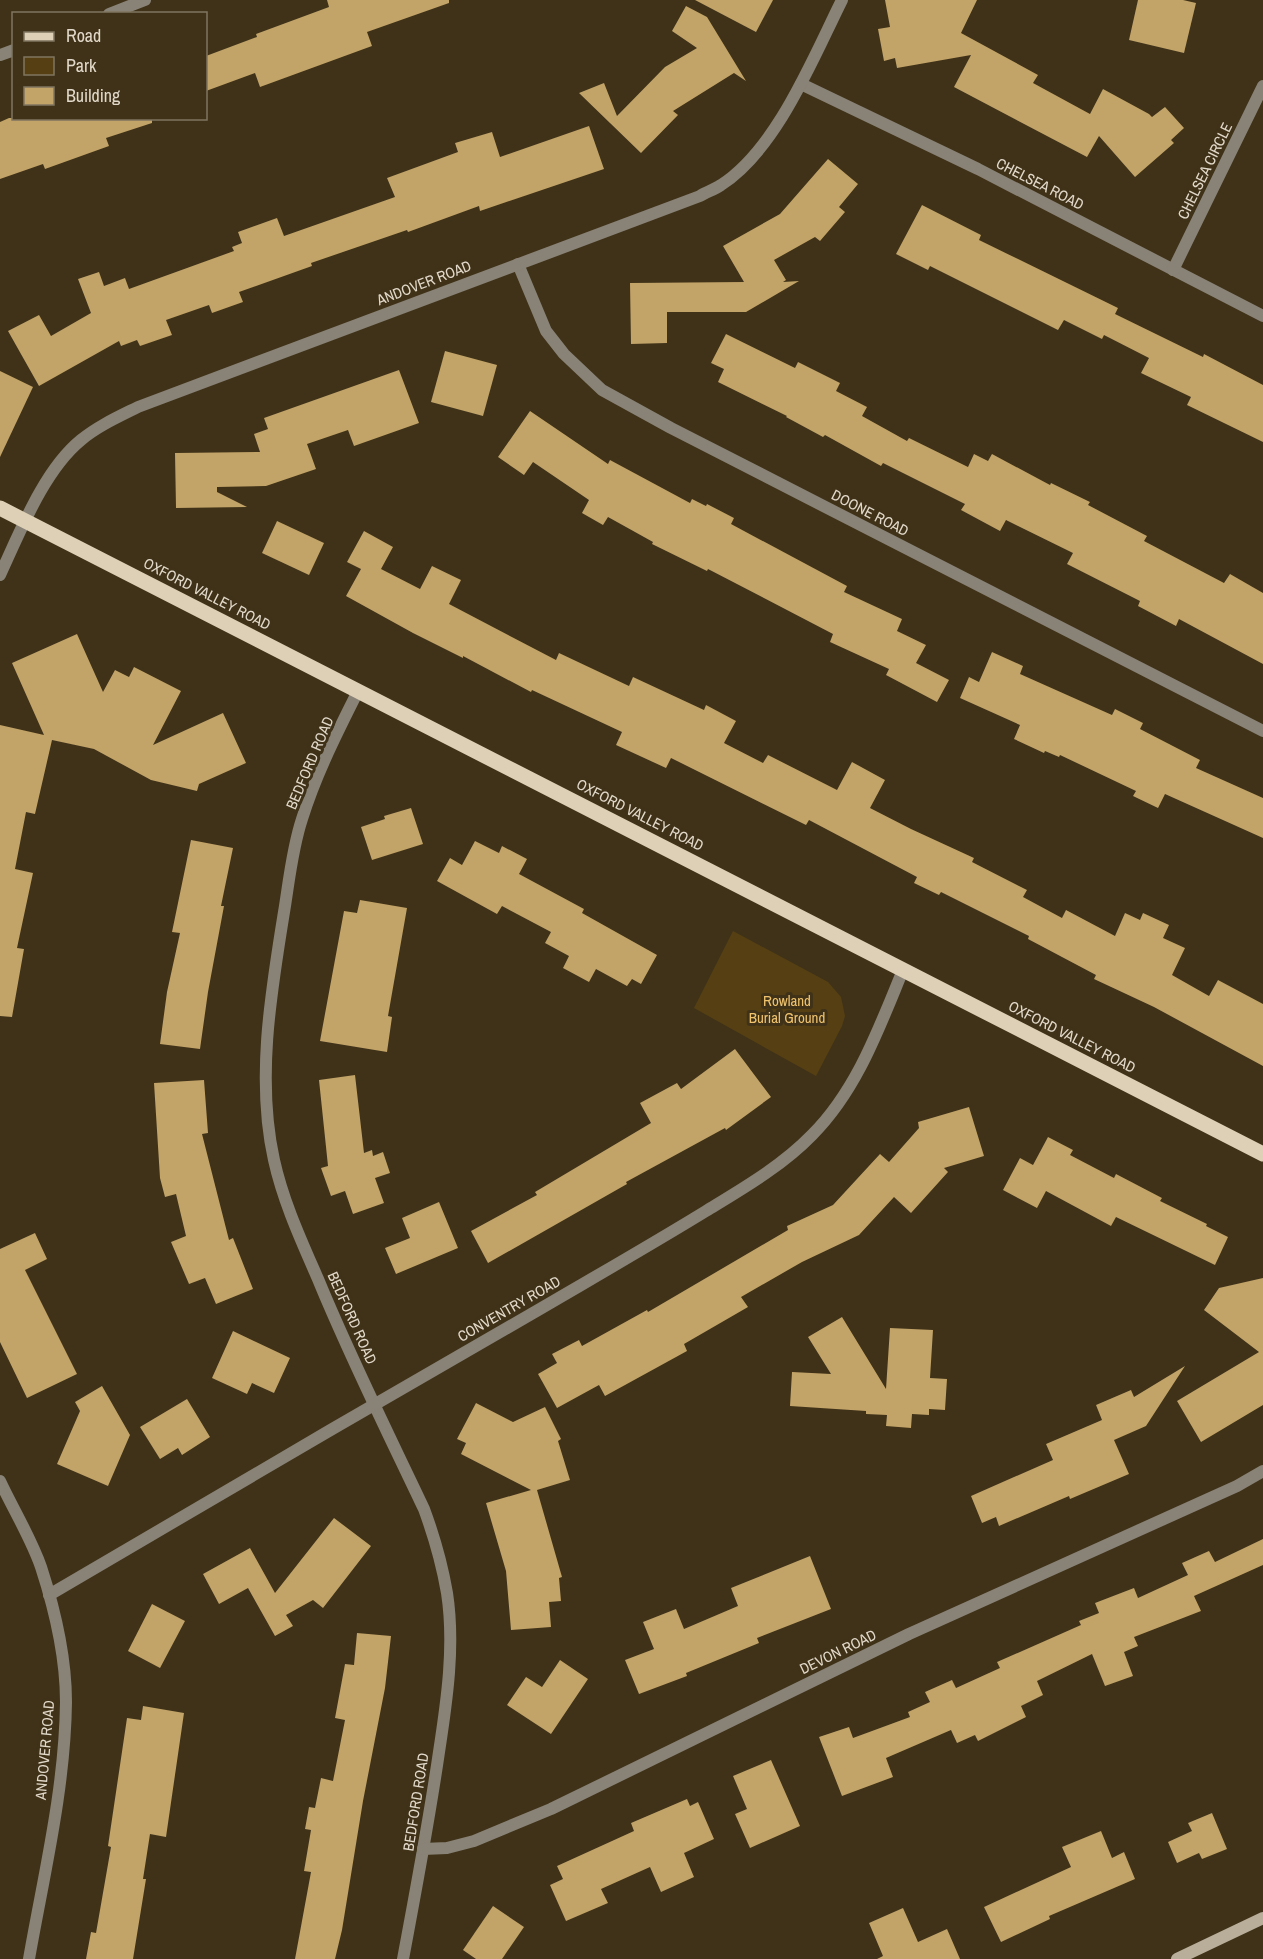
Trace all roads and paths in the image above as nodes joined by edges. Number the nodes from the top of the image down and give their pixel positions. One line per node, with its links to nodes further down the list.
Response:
1 (145, 0): 3 (street)
2 (842, 0): 4 (street, ANDOVER ROAD)
3 (115, 12)
4 (801, 84): 6 (street, ANDOVER ROAD); 7 (street, CHELSEA ROAD)
5 (1263, 86): 7 (street, CHELSEA CIRCLE)
6 (518, 264): 10 (street, ANDOVER ROAD); 13 (street, DOONE ROAD)
7 (1173, 270): 8 (street, CHELSEA ROAD)
8 (1263, 316)
9 (0, 508): 10 (main road, OXFORD VALLEY ROAD)
10 (26, 521): 11 (street, ANDOVER ROAD); 12 (main road, OXFORD VALLEY ROAD)
11 (0, 575)
12 (358, 691): 14 (main road, OXFORD VALLEY ROAD); 16 (street, BEDFORD ROAD)
13 (1263, 731)
14 (903, 970): 15 (main road, OXFORD VALLEY ROAD); 16 (street, CONVENTRY ROAD)
15 (1263, 1154)
16 (374, 1404): 19 (street, CONVENTRY ROAD); 20 (street, BEDFORD ROAD)
17 (1263, 1471): 20 (street, DEVON ROAD)
18 (0, 1481): 19 (street, ANDOVER ROAD)
19 (49, 1595): 22 (street, ANDOVER ROAD)
20 (423, 1849): 23 (street, BEDFORD ROAD)
21 (1263, 1918): 24 (main road)
22 (29, 1959)
23 (403, 1959)
24 (1177, 1959)

